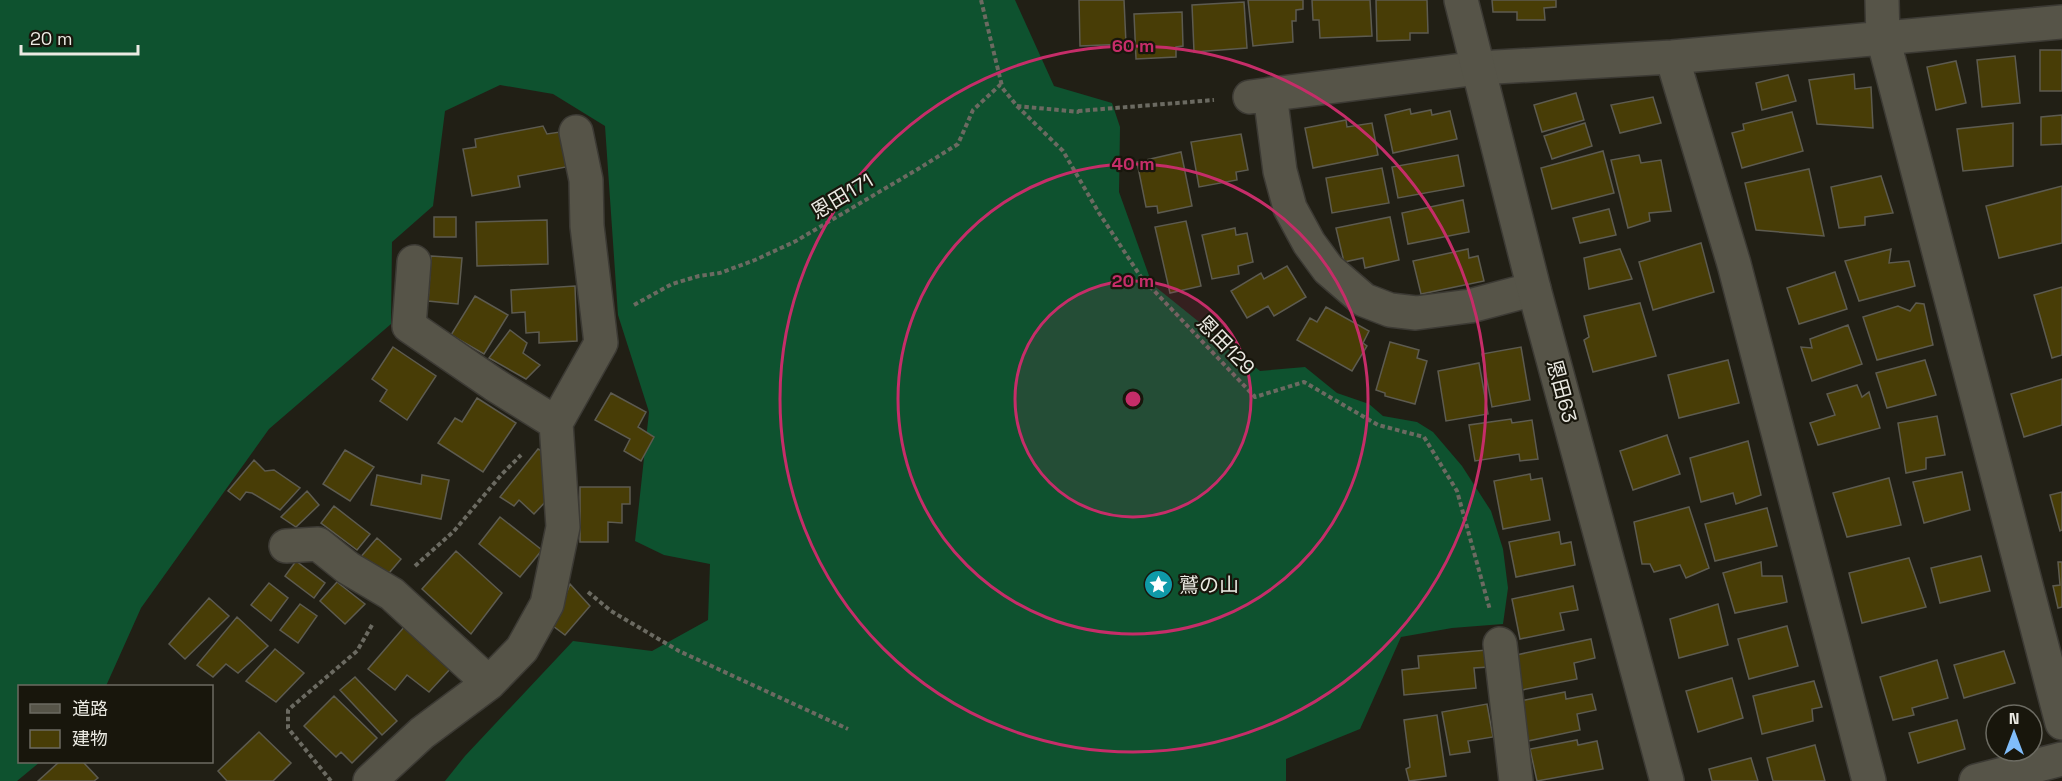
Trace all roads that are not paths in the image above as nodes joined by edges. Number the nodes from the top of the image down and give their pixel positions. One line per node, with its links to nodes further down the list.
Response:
1 (1461, 0): 6 (street, 恩田63 / 恩田63)
2 (1882, 0): 4 (street)
3 (2062, 22): 4 (street)
4 (1883, 38): 5 (street); 14 (street)
5 (1672, 57): 6 (street); 19 (street)
6 (1479, 68): 9 (street, 恩田63 / 恩田63); 9 (street)
7 (576, 132): 10 (street)
8 (414, 262): 10 (street)
9 (1534, 289): 18 (street, 恩田63 / 恩田63)
10 (556, 423): 13 (street)
11 (286, 546): 13 (street)
12 (1500, 644): 17 (street)
13 (489, 682): 16 (street)
14 (2062, 723)
15 (2062, 759): 20 (street)
16 (370, 781)
17 (1516, 781)
18 (1667, 781)
19 (1869, 781)
20 (1976, 781)

